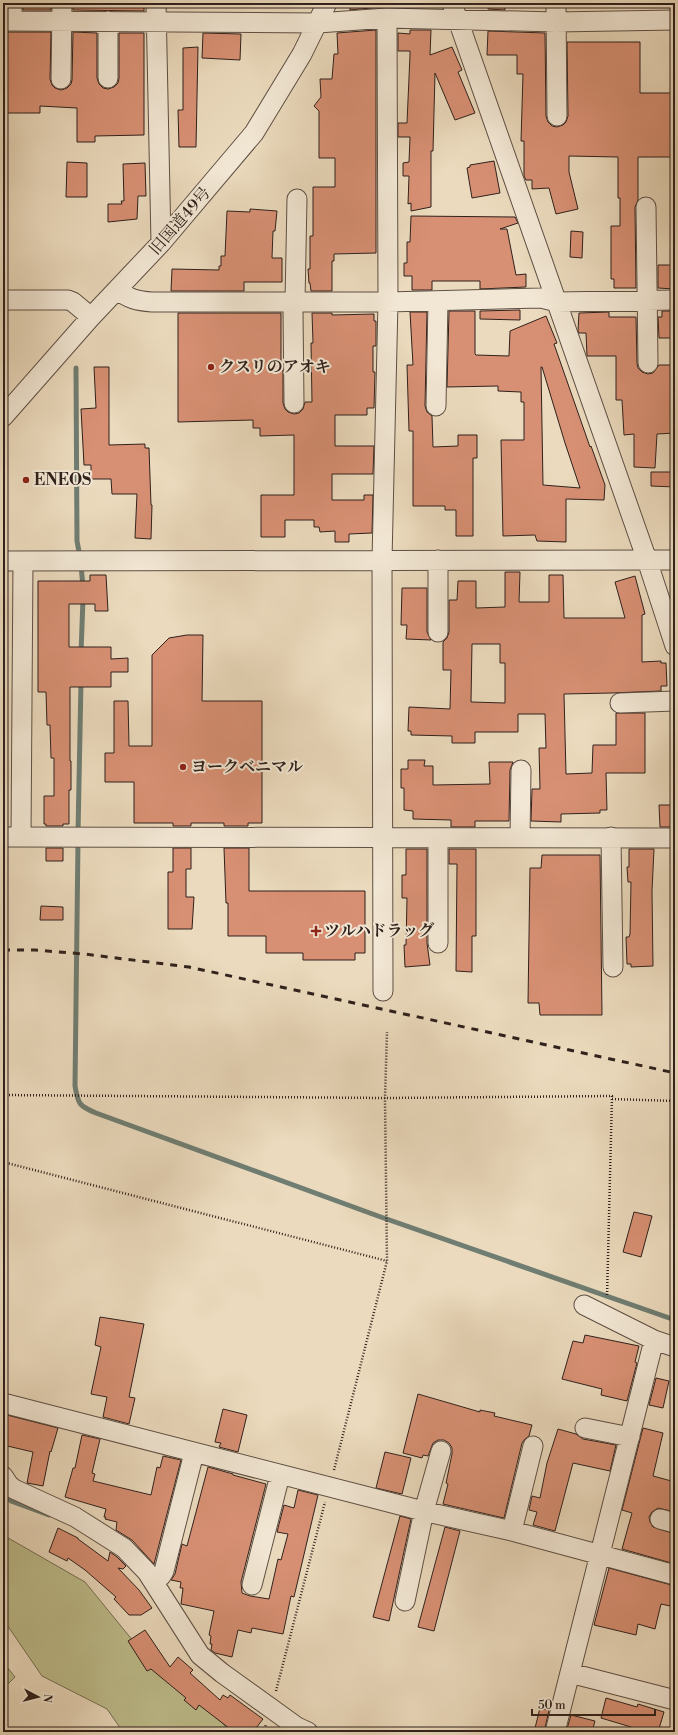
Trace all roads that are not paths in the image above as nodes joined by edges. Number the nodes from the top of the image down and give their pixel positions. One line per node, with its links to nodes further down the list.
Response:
1 (327, 3): 11 (street, 旧国道49号)
2 (556, 3): 10 (street)
3 (62, 12): 6 (street); 9 (street); 13 (street)
4 (156, 12): 9 (street); 11 (street); 17 (street)
5 (456, 12): 7 (street); 10 (street); 25 (street)
6 (9, 15)
7 (387, 18): 11 (street); 24 (street)
8 (675, 20): 10 (street)
9 (108, 21): 12 (street)
10 (556, 22): 14 (street)
11 (318, 23): 17 (street, 旧国道49号)
12 (108, 78)
13 (61, 79)
14 (557, 116)
15 (297, 199): 23 (street)
16 (646, 207): 20 (street)
17 (161, 243): 18 (street, 旧国道49号)
18 (118, 290): 23 (street); 26 (street, 旧国道49号)
19 (3, 300): 26 (street)
20 (647, 300): 21 (street); 25 (street); 27 (street)
21 (675, 300)
22 (438, 301): 24 (street); 25 (street); 29 (street)
23 (295, 302): 24 (street); 28 (street)
24 (388, 302): 31 (street)
25 (557, 302): 33 (street)
26 (91, 317): 30 (street, 旧国道49号)
27 (648, 363)
28 (294, 403)
29 (436, 406)
30 (3, 417)
31 (382, 560): 32 (street); 36 (street); 44 (street)
32 (438, 560): 33 (street); 37 (street)
33 (647, 560): 34 (street); 38 (street)
34 (675, 560)
35 (3, 562): 36 (street)
36 (23, 562): 42 (street)
37 (438, 632)
38 (675, 646)
39 (675, 701): 40 (street)
40 (620, 703)
41 (521, 770): 46 (street)
42 (12, 837): 44 (street)
43 (611, 837): 46 (street); 47 (street); 49 (street)
44 (384, 838): 45 (street); 50 (street)
45 (438, 838): 46 (street); 48 (street)
46 (520, 838)
47 (675, 838)
48 (438, 942)
49 (613, 967)
50 (383, 991)
51 (584, 1305): 52 (street)
52 (654, 1340): 53 (street); 56 (street)
53 (675, 1347)
54 (3, 1403): 59 (street)
55 (585, 1428): 56 (street)
56 (630, 1437): 64 (street)
57 (533, 1446): 63 (street)
58 (441, 1451): 62 (street)
59 (194, 1453): 60 (street); 66 (street)
60 (280, 1475): 62 (street); 67 (street)
61 (8, 1485): 66 (street)
62 (424, 1511): 63 (street); 68 (street)
63 (512, 1531): 64 (street)
64 (600, 1555): 65 (street); 69 (street)
65 (675, 1575)
66 (153, 1580): 71 (street)
67 (252, 1585)
68 (405, 1601)
69 (570, 1673): 70 (street); 72 (street)
70 (675, 1700)
71 (308, 1732)
72 (555, 1732)

